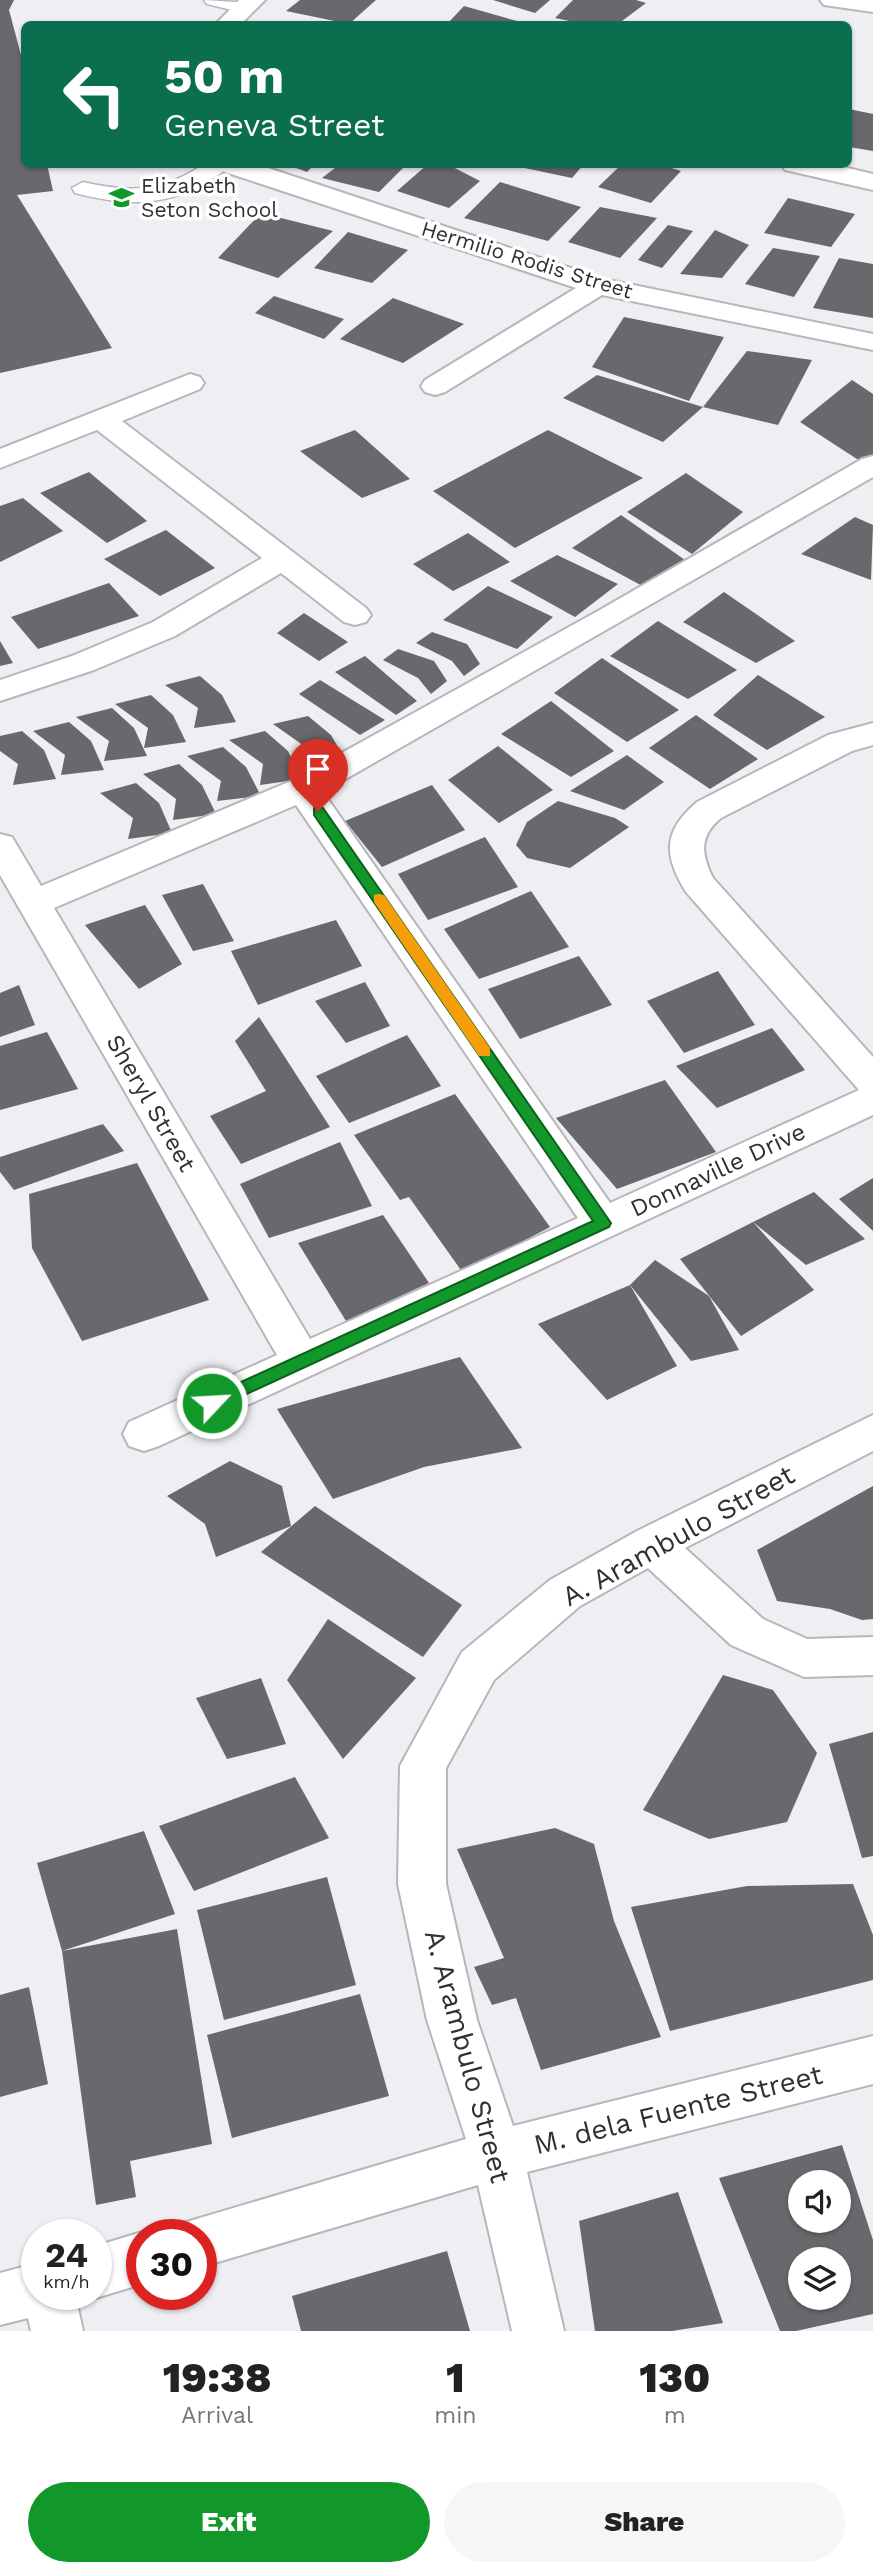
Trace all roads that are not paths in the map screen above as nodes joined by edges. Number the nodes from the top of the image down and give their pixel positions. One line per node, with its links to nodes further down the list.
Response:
1 (214, 0): 4 (lane)
2 (832, 0): 3 (street)
3 (873, 5)
4 (242, 15)
5 (213, 168): 9 (lane)
6 (240, 168): 10 (street, Hermilio Rodis Street)
7 (812, 168): 8 (street)
8 (873, 182)
9 (83, 188)
10 (598, 286): 11 (street, Hermilio Rodis Street); 13 (street)
11 (873, 342)
12 (190, 383): 14 (street)
13 (435, 386)
14 (101, 419): 15 (street); 19 (street)
15 (0, 459)
16 (873, 465): 17 (street)
17 (839, 484): 18 (street); 23 (street)
18 (873, 498)
19 (283, 559): 20 (street); 21 (street)
20 (355, 615)
21 (0, 691)
22 (873, 734): 26 (street)
23 (303, 789): 25 (street); 28 (street)
24 (0, 845): 25 (street, Sheryl Street)
25 (33, 903): 29 (street, Sheryl Street)
26 (873, 1081)
27 (873, 1099): 28 (street, Donnaville Drive)
28 (603, 1223): 29 (street, Donnaville Drive)
29 (302, 1361): 31 (street, Donnaville Drive)
30 (873, 1432): 32 (street, A. Arambulo Street)
31 (144, 1434)
32 (652, 1544): 33 (street); 35 (street, A. Arambulo Street)
33 (873, 1656)
34 (873, 2060): 35 (street, M. dela Fuente Street)
35 (497, 2155): 36 (street, M. dela Fuente Street); 41 (street, A. Arambulo Street)
36 (217, 2236)
37 (21, 2293): 38 (street)
38 (0, 2299)
39 (52, 2310): 40 (street)
40 (57, 2331)
41 (538, 2331)

